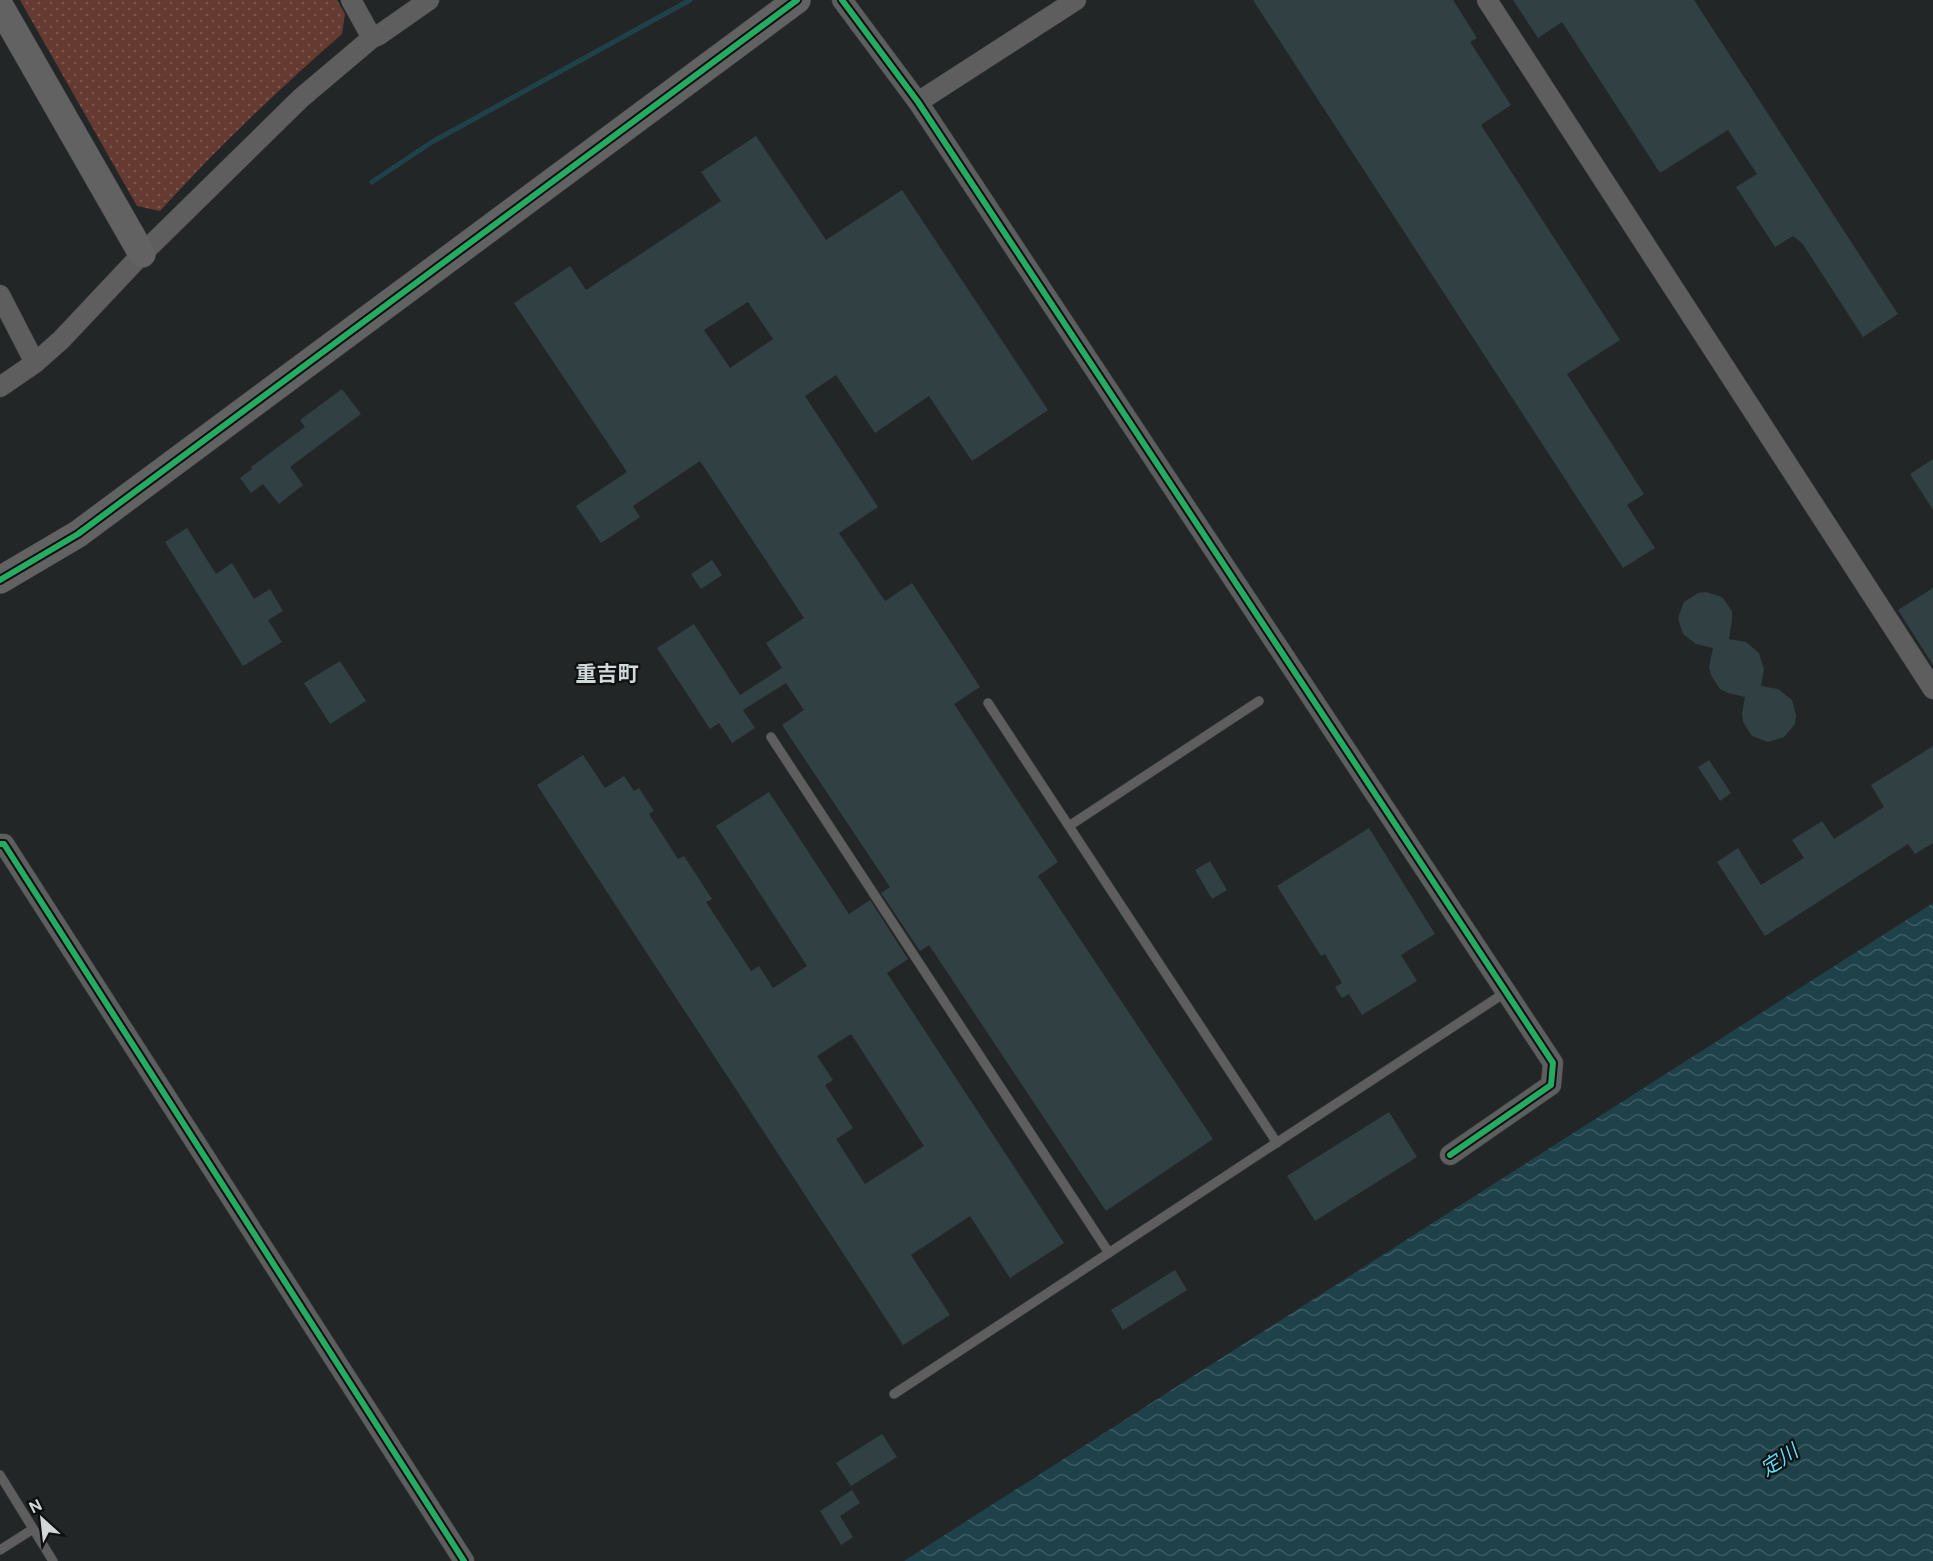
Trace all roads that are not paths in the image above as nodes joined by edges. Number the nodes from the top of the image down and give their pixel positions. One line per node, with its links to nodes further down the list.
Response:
1 (351, 0): 8 (street)
2 (429, 0): 8 (street)
3 (797, 0): 14 (street)
4 (842, 0): 9 (street)
5 (1076, 0): 9 (street)
6 (1487, 0): 15 (street)
7 (0, 6): 10 (street)
8 (372, 38): 10 (street)
9 (918, 102): 21 (street)
10 (142, 254): 12 (street)
11 (0, 295): 12 (street)
12 (34, 363): 13 (street)
13 (0, 387)
14 (0, 580)
15 (1933, 689)
16 (1259, 701): 19 (lane)
17 (988, 703): 19 (lane)
18 (771, 736): 24 (lane)
19 (1069, 826): 22 (lane)
20 (0, 844): 30 (street)
21 (1506, 992): 22 (lane); 23 (street)
22 (1277, 1143): 24 (lane)
23 (1450, 1155)
24 (1109, 1253): 25 (lane)
25 (894, 1394)
26 (0, 1475): 27 (lane)
27 (33, 1528): 28 (lane); 29 (lane)
28 (0, 1550)
29 (54, 1561)
30 (464, 1561)

